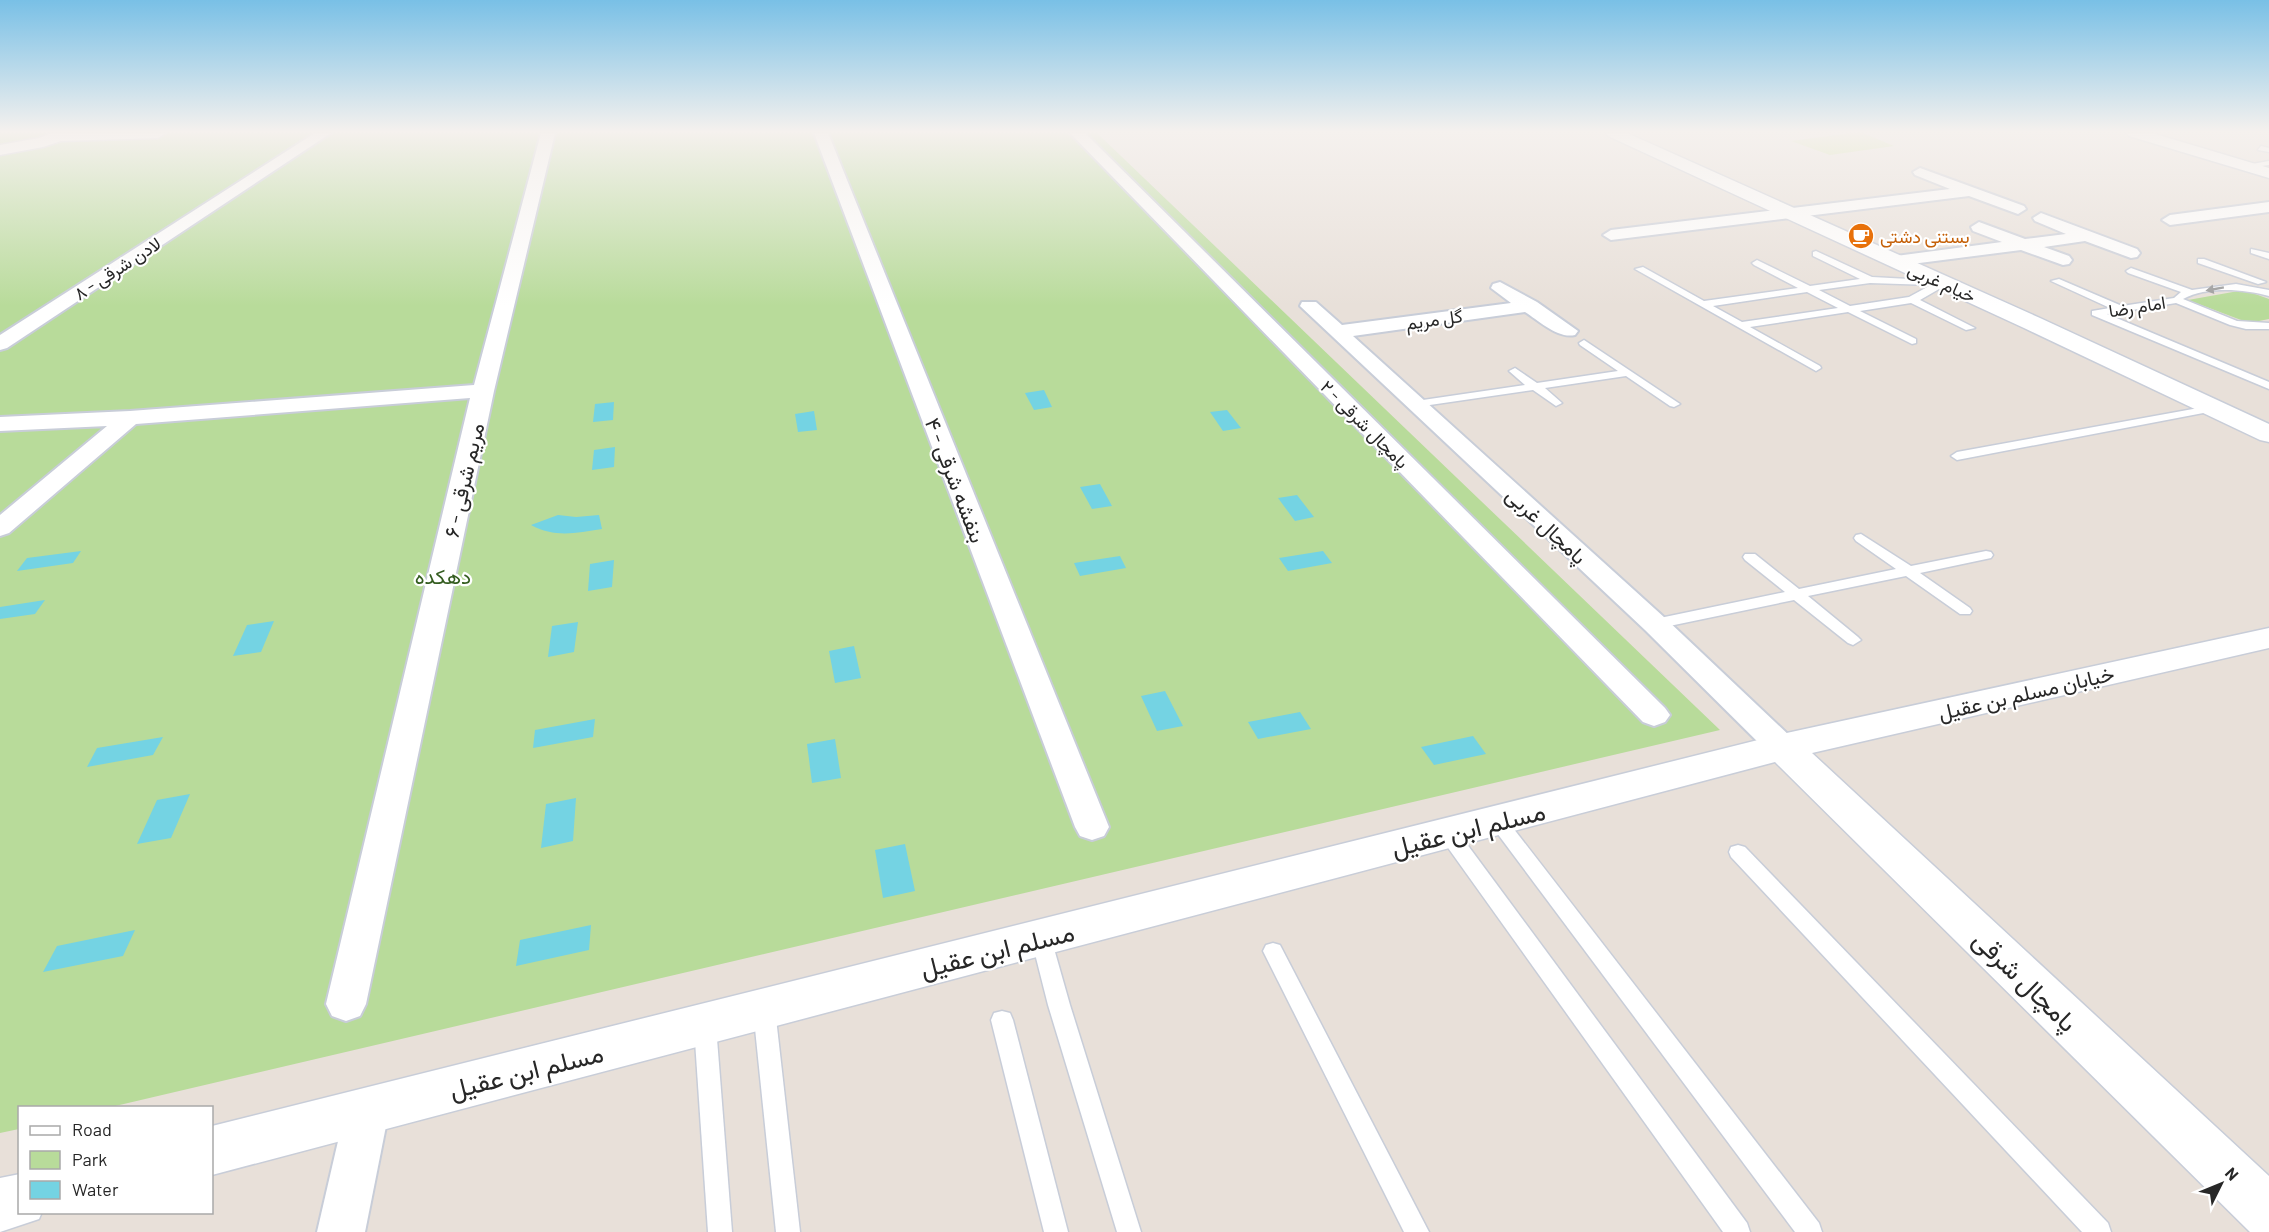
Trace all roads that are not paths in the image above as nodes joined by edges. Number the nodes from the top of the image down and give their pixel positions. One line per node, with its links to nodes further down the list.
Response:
1 (236, 190): 52 (street, لادن شرقی - ۸)
2 (534, 190): 59 (street, مریم شرقی - ۶)
3 (843, 190): 81 (street, بنفشه شرقی - ۴)
4 (1134, 190): 78 (street, پامچال شرقی - ۲)
5 (1741, 190): 10 (street, خیام غربی)
6 (1969, 191): 7 (street); 9 (street)
7 (1905, 197): 10 (street); 11 (street)
8 (2269, 207): 13 (street)
9 (2019, 209)
10 (1788, 212): 15 (street); 22 (street, خیام غربی)
11 (1940, 213)
12 (2041, 218): 16 (street)
13 (2170, 220)
14 (1979, 227): 17 (street)
15 (1611, 235)
16 (2086, 236): 17 (street); 19 (street)
17 (2022, 244): 22 (street); 23 (street)
18 (2254, 251): 21 (lane)
19 (2131, 253)
20 (1816, 254): 28 (lane)
21 (2269, 256)
22 (1896, 261): 30 (street, خیام غربی)
23 (2063, 261)
24 (2201, 261): 31 (lane)
25 (1757, 263): 34 (lane)
26 (1640, 269): 39 (lane)
27 (2131, 271): 35 (lane)
28 (1870, 280): 30 (lane); 34 (lane)
29 (2056, 281): 43 (lane)
30 (1943, 283): 37 (lane); 63 (street, خیام غربی)
31 (2269, 286): 33 (lane)
32 (1500, 288): 41 (street)
33 (2256, 288): 35 (lane, one-way to 35); 36 (lane)
34 (1809, 289): 39 (lane); 42 (lane)
35 (2192, 293): 38 (lane, امام رضا)
36 (2269, 293)
37 (1912, 300): 42 (lane); 47 (lane)
38 (2177, 300): 43 (lane, امام رضا); 44 (lane)
39 (1705, 304): 45 (lane)
40 (1309, 306): 49 (street, پامچال غربی)
41 (1530, 306): 48 (street); 49 (street, گل مریم)
42 (1849, 309): 45 (lane); 51 (lane)
43 (2120, 309): 58 (lane, امام رضا)
44 (2233, 323): 46 (lane); 50 (lane)
45 (1742, 326): 54 (lane)
46 (2269, 326)
47 (1970, 328)
48 (1568, 331)
49 (1337, 332): 61 (street, پامچال غربی)
50 (2262, 337)
51 (1912, 341)
52 (0, 344)
53 (1584, 344): 56 (lane)
54 (1816, 368)
55 (1515, 371): 57 (lane)
56 (1627, 373): 57 (lane); 62 (lane)
57 (1535, 386): 60 (lane); 61 (lane)
58 (2269, 386)
59 (483, 391): 64 (street); 86 (street, مریم شرقی - ۶)
60 (1556, 403)
61 (1416, 404): 75 (street, پامچال غربی)
62 (1674, 404)
63 (2215, 408): 66 (street, خیام غربی); 67 (lane)
64 (130, 418): 65 (street); 68 (street)
65 (0, 424)
66 (2269, 434)
67 (1957, 456)
68 (0, 528)
69 (1861, 538): 72 (lane)
70 (1986, 555): 72 (lane)
71 (1750, 557): 73 (lane)
72 (1908, 571): 73 (lane); 74 (lane)
73 (1797, 594): 75 (lane); 77 (lane)
74 (1965, 611)
75 (1655, 624): 79 (street, پامچال غربی)
76 (2269, 638): 79 (street, خیابان مسلم بن عقیل)
77 (1853, 640)
78 (1654, 715)
79 (1782, 747): 80 (street, مسلم ابن عقیل); 94 (street, پامچال شرقی)
80 (1497, 820): 82 (street, مسلم ابن عقیل); 102 (lane)
81 (1092, 827)
82 (1448, 833): 84 (street, مسلم ابن عقیل); 101 (lane)
83 (1738, 852): 103 (lane)
84 (1041, 938): 87 (street, مسلم ابن عقیل); 99 (lane)
85 (1273, 951): 100 (lane)
86 (346, 1004)
87 (764, 1009): 89 (street, مسلم ابن عقیل); 97 (lane)
88 (1002, 1020): 98 (lane)
89 (705, 1024): 90 (street, مسلم ابن عقیل); 96 (lane)
90 (367, 1111): 91 (street, مسلم ابن عقیل); 95 (street)
91 (213, 1151)
92 (18, 1200): 93 (street)
93 (0, 1205)
94 (2269, 1212)
95 (341, 1232)
96 (720, 1232)
97 (788, 1232)
98 (1056, 1232)
99 (1129, 1232)
100 (1417, 1232)
101 (1738, 1232)
102 (1810, 1232)
103 (2099, 1232)

